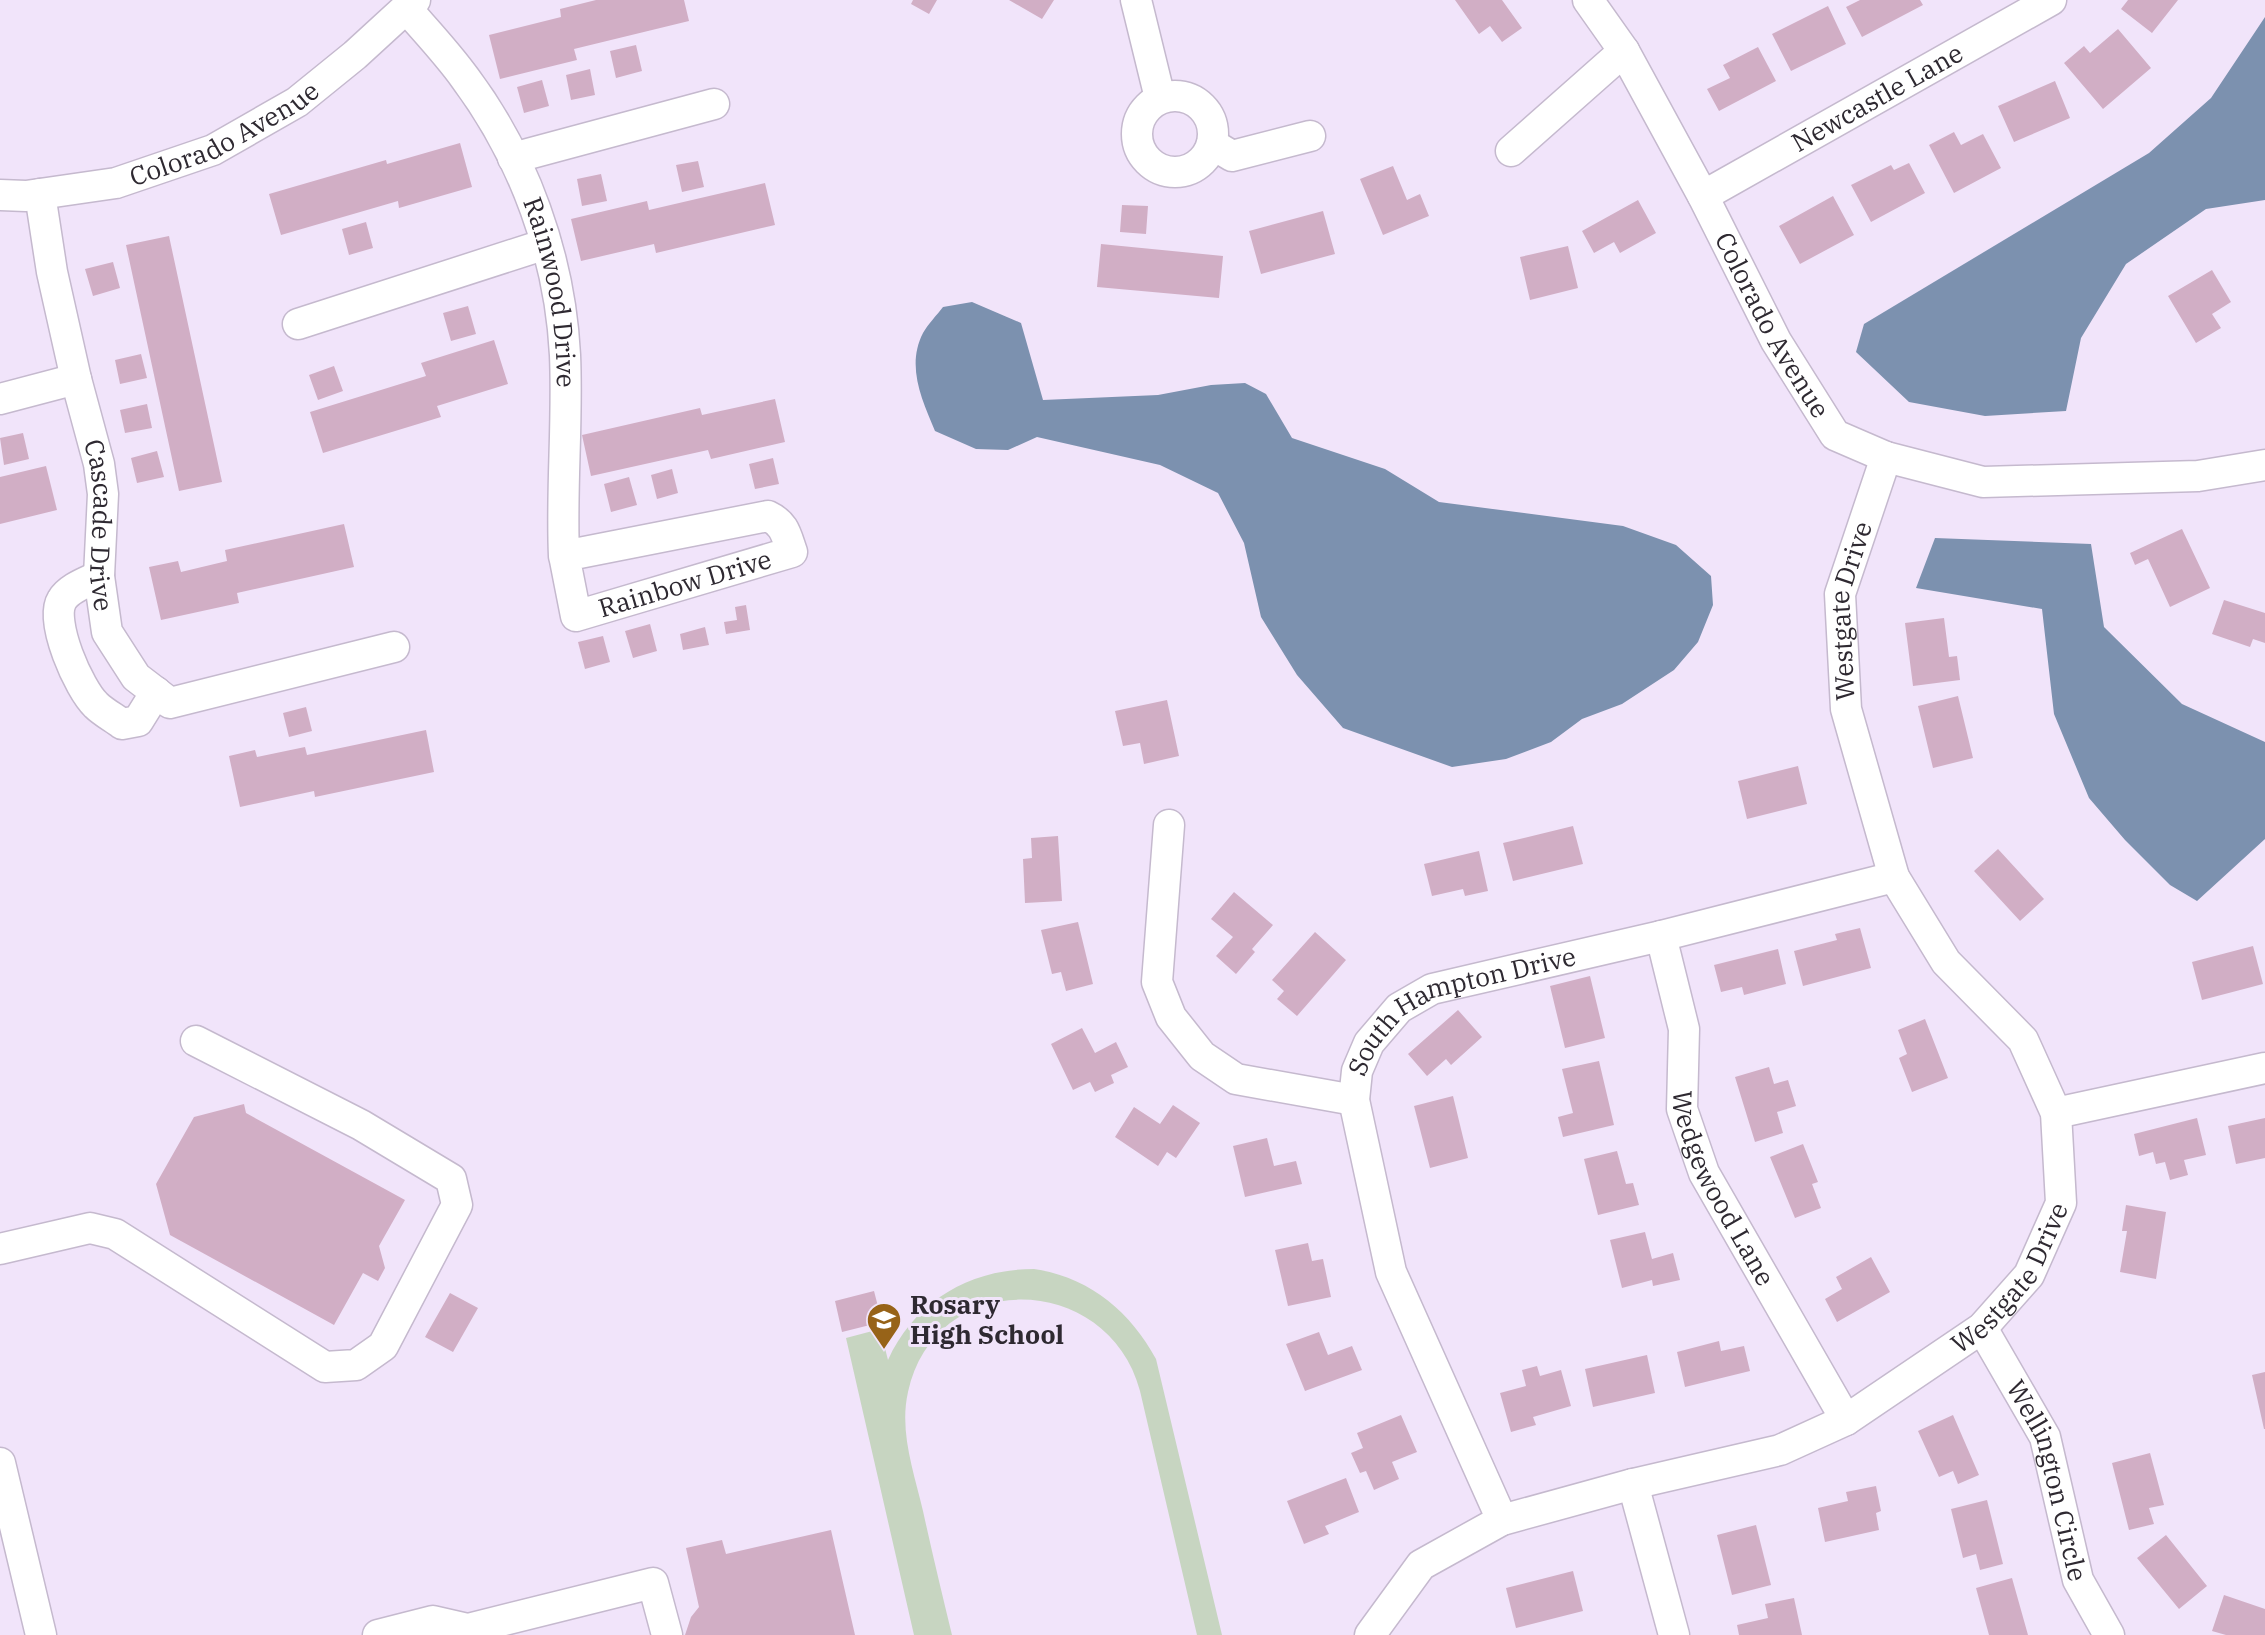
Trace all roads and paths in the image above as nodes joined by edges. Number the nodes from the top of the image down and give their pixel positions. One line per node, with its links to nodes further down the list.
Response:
1 (1136, 0): 6 (street)
2 (1588, 0): 5 (street, Colorado Avenue)
3 (2051, 0): 14 (street, Newcastle Lane)
4 (410, 4): 11 (street, Rainwood Drive); 12 (street, Colorado Avenue)
5 (1624, 51): 10 (street); 14 (street, Colorado Avenue)
6 (1160, 98): 9 (street); 9 (street)
7 (714, 104): 11 (street)
8 (1310, 136): 9 (street)
9 (1212, 144)
10 (1511, 151)
11 (513, 158): 15 (street, Rainwood Drive)
12 (40, 194): 13 (street, Colorado Avenue); 17 (street, Cascade Drive)
13 (0, 195)
14 (1703, 196): 19 (street, Colorado Avenue)
15 (546, 244): 16 (street); 21 (street, Rainwood Drive)
16 (298, 324)
17 (76, 379): 18 (street); 22 (street, Cascade Drive)
18 (0, 399)
19 (1886, 457): 20 (street, Colorado Avenue); 27 (street, Westgate Drive)
20 (2265, 465)
21 (564, 556): 23 (street, Rainwood Drive); 23 (street, Rainbow Drive)
22 (99, 576): 25 (street, Cascade Drive); 25 (street)
23 (576, 616)
24 (394, 647): 25 (street)
25 (156, 692)
26 (1169, 825): 31 (street)
27 (1894, 877): 28 (street, South Hampton Drive); 32 (street, Westgate Drive)
28 (1661, 936): 31 (street, South Hampton Drive); 35 (street, Wedgewood Lane)
29 (196, 1041): 33 (street)
30 (2265, 1068): 32 (street)
31 (1354, 1100): 38 (street, South Hampton Drive)
32 (2056, 1113): 34 (street, Westgate Drive)
33 (0, 1249)
34 (1982, 1328): 35 (street, Westgate Drive); 45 (street, Wellington Circle)
35 (1846, 1420): 37 (street, Westgate Drive)
36 (0, 1463): 40 (street)
37 (1633, 1484): 38 (street, Westgate Drive); 44 (street)
38 (1502, 1520): 43 (street, Westgate Drive)
39 (470, 1632): 41 (street); 42 (street)
40 (41, 1635)
41 (378, 1635)
42 (667, 1635)
43 (1370, 1635)
44 (1674, 1635)
45 (2109, 1635)

